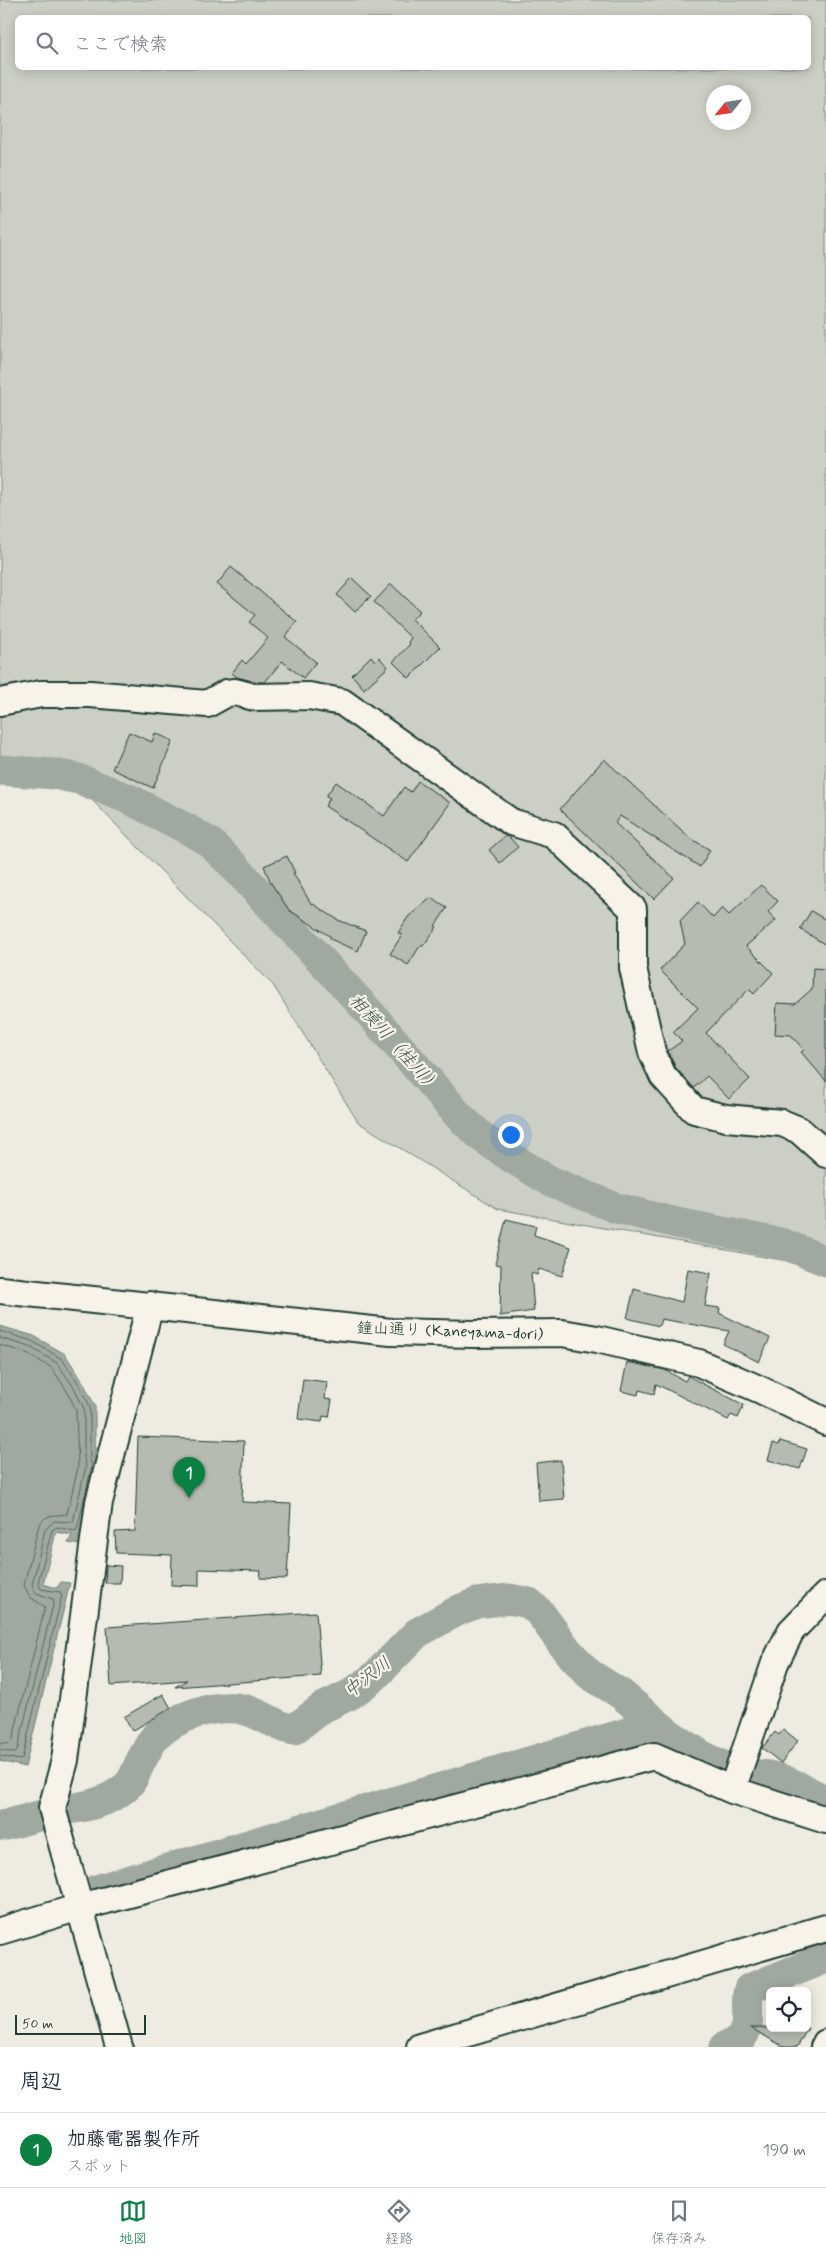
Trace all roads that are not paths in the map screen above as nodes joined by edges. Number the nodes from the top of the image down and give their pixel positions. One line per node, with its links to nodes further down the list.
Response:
1 (0, 702): 2 (street)
2 (826, 1154)
3 (0, 1290): 4 (street, 鐘山通り (Kaneyama-dori))
4 (150, 1305): 5 (street, 鐘山通り (Kaneyama-dori)); 9 (street)
5 (826, 1422)
6 (826, 1595): 7 (street)
7 (732, 1790): 8 (street); 9 (street)
8 (826, 1820)
9 (80, 1907): 11 (street); 13 (street)
10 (826, 1928): 14 (street)
11 (0, 1931)
12 (826, 2043): 15 (street)
13 (119, 2047)
14 (420, 2047)
15 (824, 2047)

